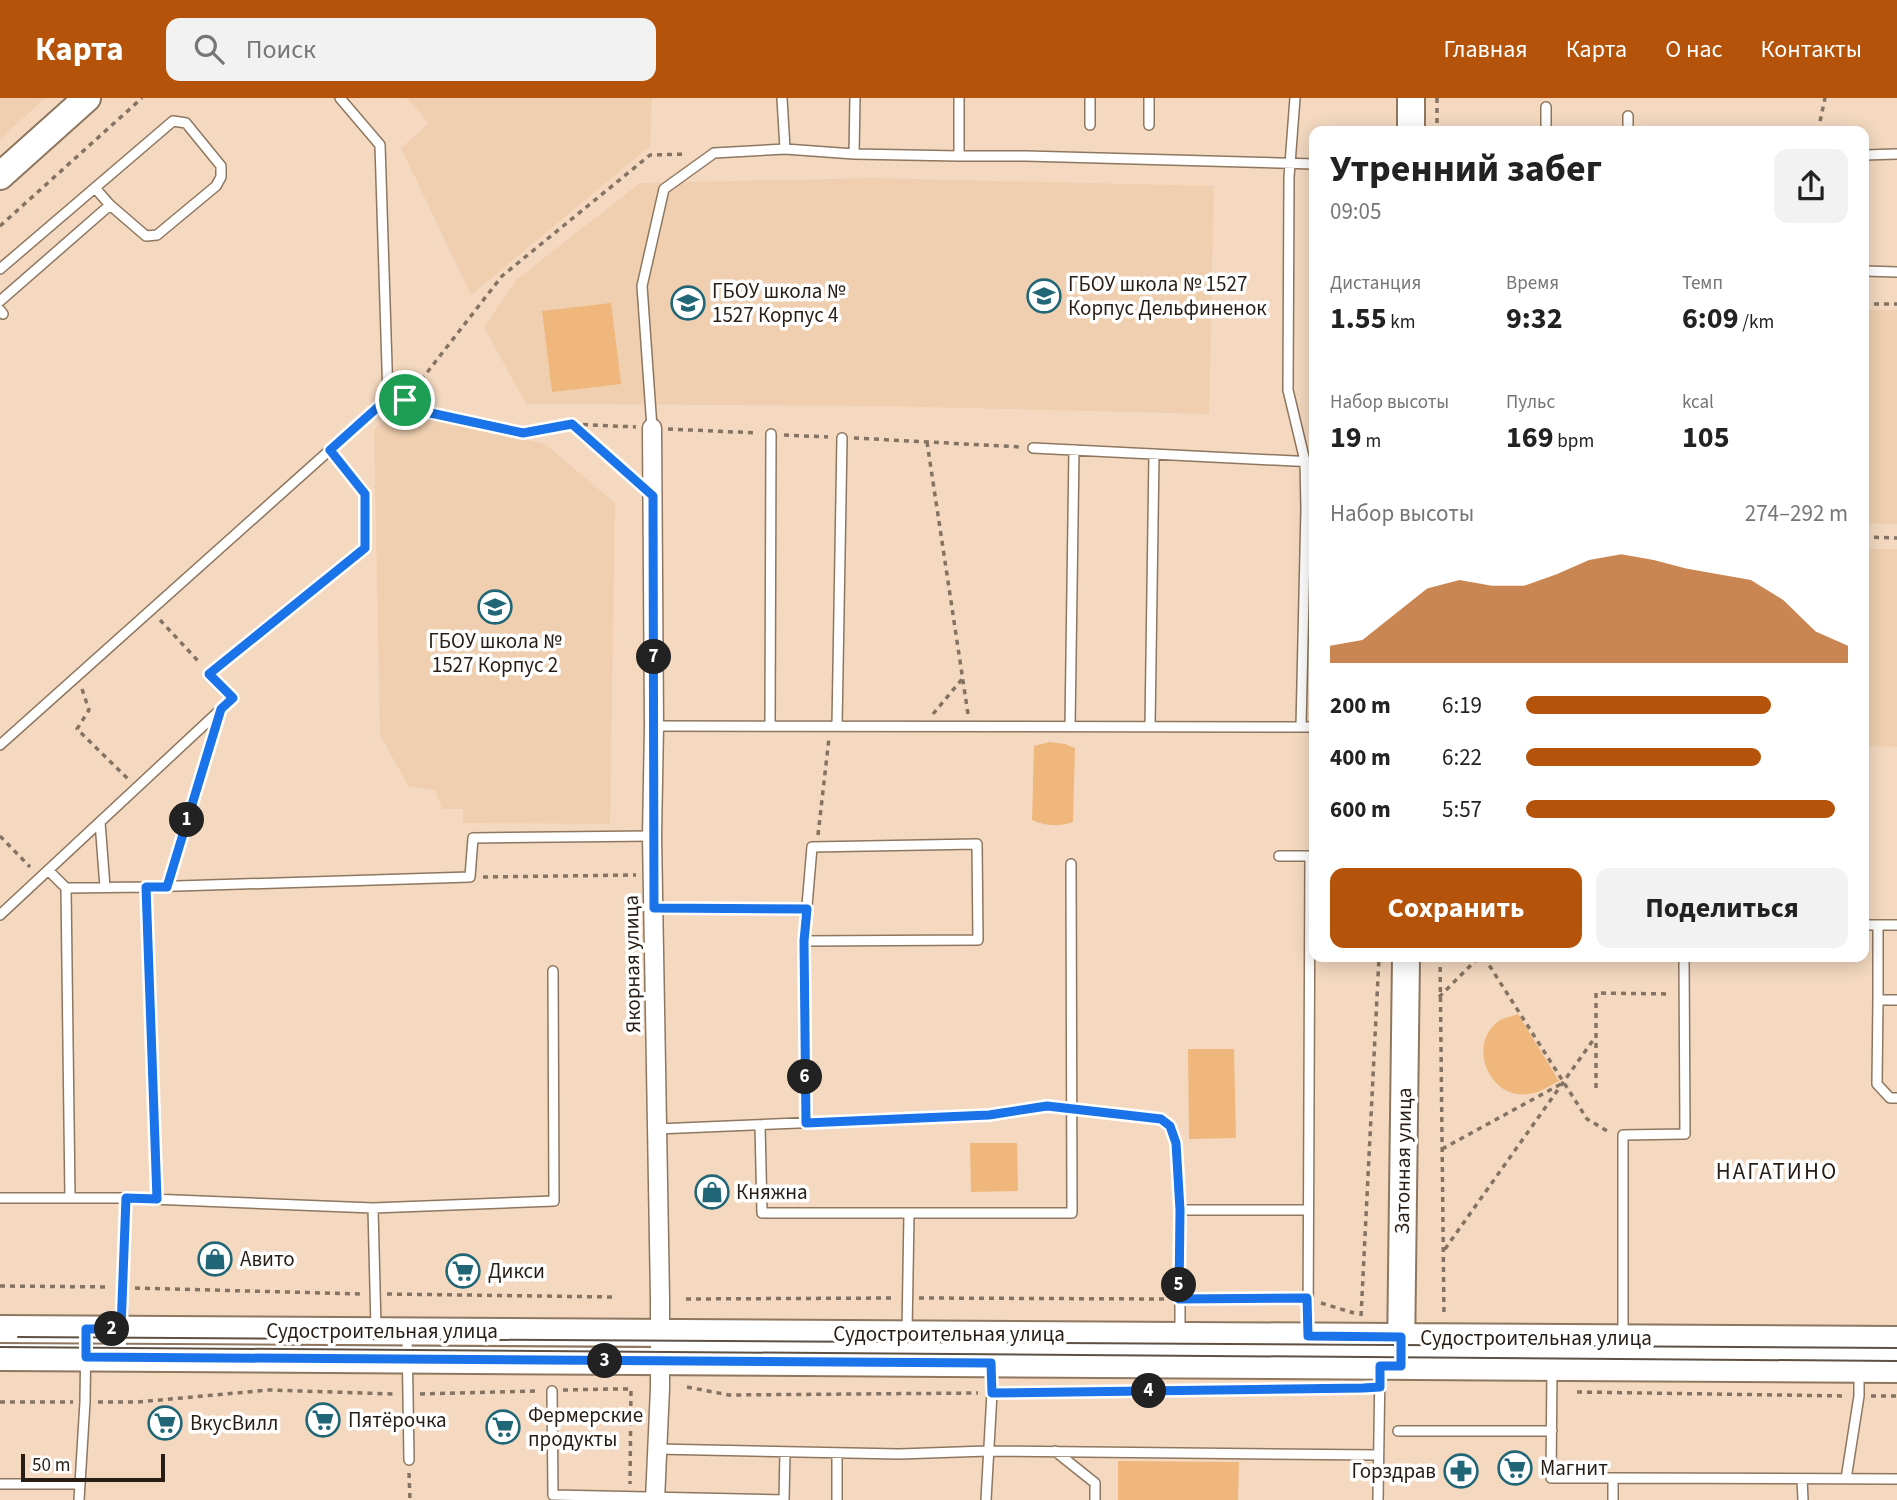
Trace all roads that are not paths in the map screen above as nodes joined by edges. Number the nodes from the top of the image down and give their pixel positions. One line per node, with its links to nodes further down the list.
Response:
1 (87, 98): 24 (street)
2 (340, 98): 31 (lane)
3 (782, 98): 17 (lane)
4 (855, 98): 18 (lane)
5 (959, 98): 21 (lane)
6 (1090, 98): 12 (lane)
7 (1149, 98): 13 (lane)
8 (1295, 98): 22 (lane)
9 (1411, 98): 14 (street)
10 (1546, 107): 15 (lane)
11 (1628, 116): 16 (lane)
12 (1090, 125)
13 (1149, 125)
14 (1411, 126)
15 (1546, 126)
16 (1628, 126)
17 (785, 149): 18 (lane); 33 (lane)
18 (855, 154): 21 (lane)
19 (1897, 154): 20 (lane)
20 (1869, 155)
21 (959, 156): 22 (lane)
22 (1290, 163): 23 (lane); 40 (lane)
23 (1309, 164)
24 (0, 176)
25 (95, 188): 26 (lane); 26 (lane); 27 (lane)
26 (110, 205): 30 (lane)
27 (0, 270)
28 (1869, 271): 29 (lane)
29 (1897, 272)
30 (0, 301)
31 (388, 398): 32 (lane); 37 (lane)
32 (418, 402)
33 (652, 428): 41 (street, Якорная улица)
34 (771, 434): 42 (lane)
35 (842, 438): 43 (lane)
36 (1033, 448): 38 (lane)
37 (330, 450): 48 (lane); 49 (lane)
38 (1074, 450): 39 (lane); 44 (lane)
39 (1154, 454): 40 (lane); 45 (lane)
40 (1309, 462): 46 (lane)
41 (654, 726): 42 (lane); 50 (street, Якорная улица)
42 (770, 726): 43 (lane)
43 (834, 726): 44 (lane)
44 (1070, 726): 45 (lane)
45 (1150, 726): 46 (lane)
46 (1301, 727): 47 (lane)
47 (1309, 727)
48 (0, 745)
49 (100, 822): 54 (lane); 55 (lane)
50 (652, 836): 56 (lane); 58 (street, Якорная улица)
51 (1279, 856): 52 (lane)
52 (1309, 856)
53 (1071, 864): 72 (lane)
54 (44, 874): 57 (lane); 60 (lane)
55 (105, 887): 56 (lane); 57 (lane)
56 (146, 887): 79 (lane)
57 (66, 888): 77 (lane)
58 (654, 908): 59 (lane); 75 (street, Якорная улица)
59 (807, 909): 64 (lane); 64 (lane)
60 (0, 915)
61 (1869, 925): 62 (lane)
62 (1878, 925): 63 (lane); 69 (lane)
63 (1897, 925)
64 (804, 941): 73 (lane)
65 (1311, 962): 82 (lane)
66 (1406, 962): 98 (street, Затонная улица)
67 (1684, 962): 91 (lane)
68 (553, 971): 80 (lane)
69 (1878, 1000): 70 (lane); 71 (lane)
70 (1897, 1000)
71 (1897, 1098)
72 (1073, 1109): 73 (lane); 81 (lane); 83 (lane)
73 (806, 1123): 74 (lane)
74 (760, 1125): 75 (lane); 83 (lane)
75 (657, 1129): 94 (street, Якорная улица)
76 (0, 1198): 77 (lane)
77 (70, 1198): 78 (lane)
78 (126, 1198): 79 (lane); 86 (lane)
79 (157, 1199): 80 (lane)
80 (373, 1208): 93 (lane)
81 (1180, 1210): 82 (lane); 89 (lane)
82 (1308, 1210): 90 (lane)
83 (909, 1214): 88 (lane)
84 (0, 1329): 85 (street, Судостроительная улица)
85 (86, 1329): 86 (street, Судостроительная улица); 100 (lane)
86 (121, 1329): 93 (street, Судостроительная улица); 101 (lane)
87 (407, 1331): 93 (street, Судостроительная улица); 94 (street, Судостроительная улица); 102 (lane)
88 (907, 1334): 94 (street, Судостроительная улица); 95 (street, Судостроительная улица)
89 (1180, 1336): 90 (street, Судостроительная улица); 95 (street, Судостроительная улица)
90 (1308, 1336): 98 (street, Судостроительная улица)
91 (1623, 1339): 96 (street, Судостроительная улица); 98 (street, Судостроительная улица)
92 (1897, 1340): 96 (street, Судостроительная улица)
93 (377, 1345): 101 (street, Судостроительная улица); 102 (street, Судостроительная улица)
94 (660, 1347): 95 (street, Судостроительная улица); 102 (street, Судостроительная улица); 108 (street, Якорная улица)
95 (990, 1349): 98 (street, Судостроительная улица); 109 (lane)
96 (1858, 1354): 97 (lane); 98 (lane); 103 (street, Судостроительная улица); 104 (street, Судостроительная улица); 117 (lane)
97 (1897, 1354)
98 (1396, 1355): 104 (street, Судостроительная улица); 113 (lane)
99 (0, 1357): 100 (street, Судостроительная улица)
100 (86, 1357): 101 (street, Судостроительная улица); 120 (lane)
101 (121, 1357)
102 (407, 1359): 114 (lane)
103 (1897, 1369)
104 (1552, 1379): 107 (lane)
105 (552, 1391): 121 (lane)
106 (1398, 1431): 107 (lane)
107 (1552, 1431): 115 (lane)
108 (656, 1449): 111 (lane); 121 (street, Якорная улица)
109 (987, 1451): 110 (lane); 112 (lane); 125 (lane)
110 (1055, 1451): 113 (lane); 126 (lane)
111 (785, 1452): 112 (lane); 123 (lane)
112 (837, 1453): 124 (lane)
113 (1377, 1454): 127 (lane)
114 (409, 1460)
115 (1613, 1478): 116 (lane); 128 (lane)
116 (1802, 1479): 117 (lane); 129 (lane)
117 (1846, 1479): 118 (lane)
118 (1897, 1479)
119 (0, 1484): 120 (lane)
120 (79, 1484): 122 (lane)
121 (655, 1498): 123 (lane)
122 (79, 1500)
123 (784, 1500)
124 (837, 1500)
125 (986, 1500)
126 (1096, 1500)
127 (1377, 1500)
128 (1613, 1500)
129 (1802, 1500)

